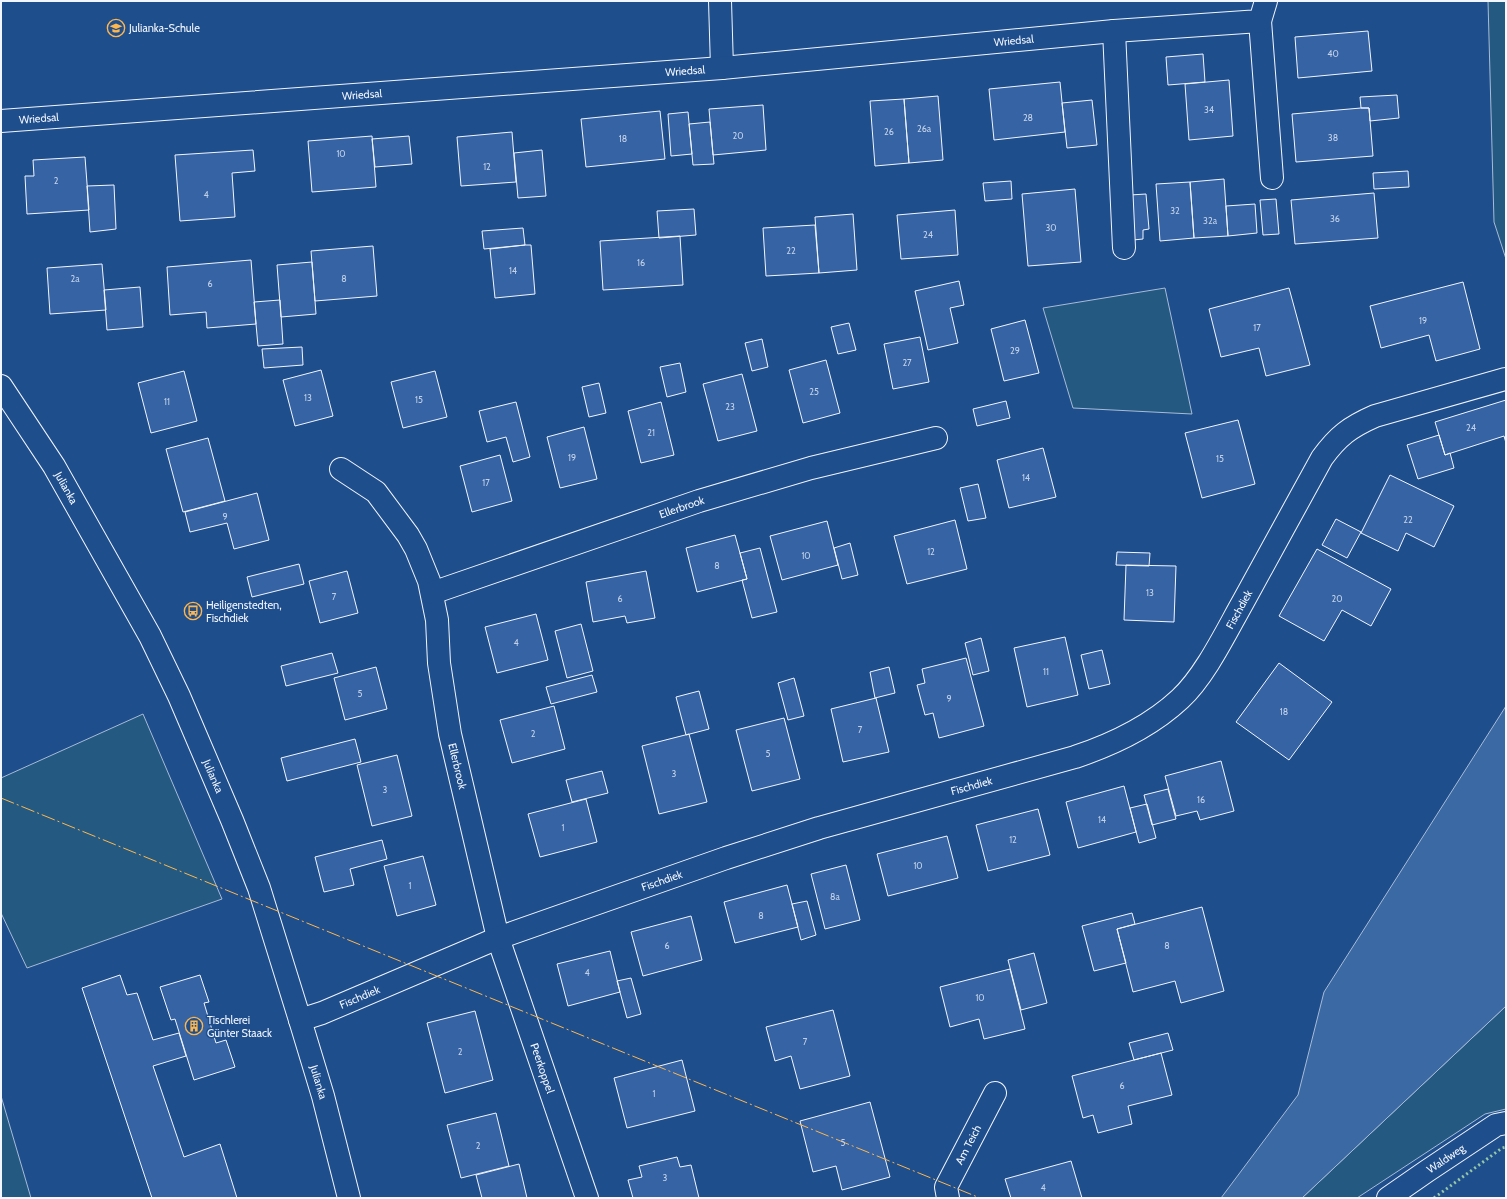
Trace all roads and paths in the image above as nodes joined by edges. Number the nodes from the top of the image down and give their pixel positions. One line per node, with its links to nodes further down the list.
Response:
1 (720, 1): 5 (street)
2 (1266, 1): 3 (street)
3 (1260, 21): 4 (street, Wriedsal); 7 (street)
4 (1114, 31): 5 (street, Wriedsal); 8 (street)
5 (722, 68): 6 (street, Wriedsal)
6 (1, 121)
7 (1272, 178)
8 (1124, 248)
9 (1505, 379): 14 (street, Fischdiek)
10 (1, 386): 15 (street, Julianka)
11 (936, 438): 13 (street, Ellerbrook)
12 (341, 469): 13 (street, Ellerbrook)
13 (432, 593): 14 (street, Ellerbrook)
14 (498, 938): 15 (street, Fischdiek); 19 (street, Peerkoppel)
15 (300, 1020): 18 (street, Julianka)
16 (994, 1093): 20 (street, Am Teich)
17 (1506, 1123): 21 (street, Waldweg)
18 (350, 1198)
19 (587, 1198)
20 (948, 1198)
21 (1388, 1198)

